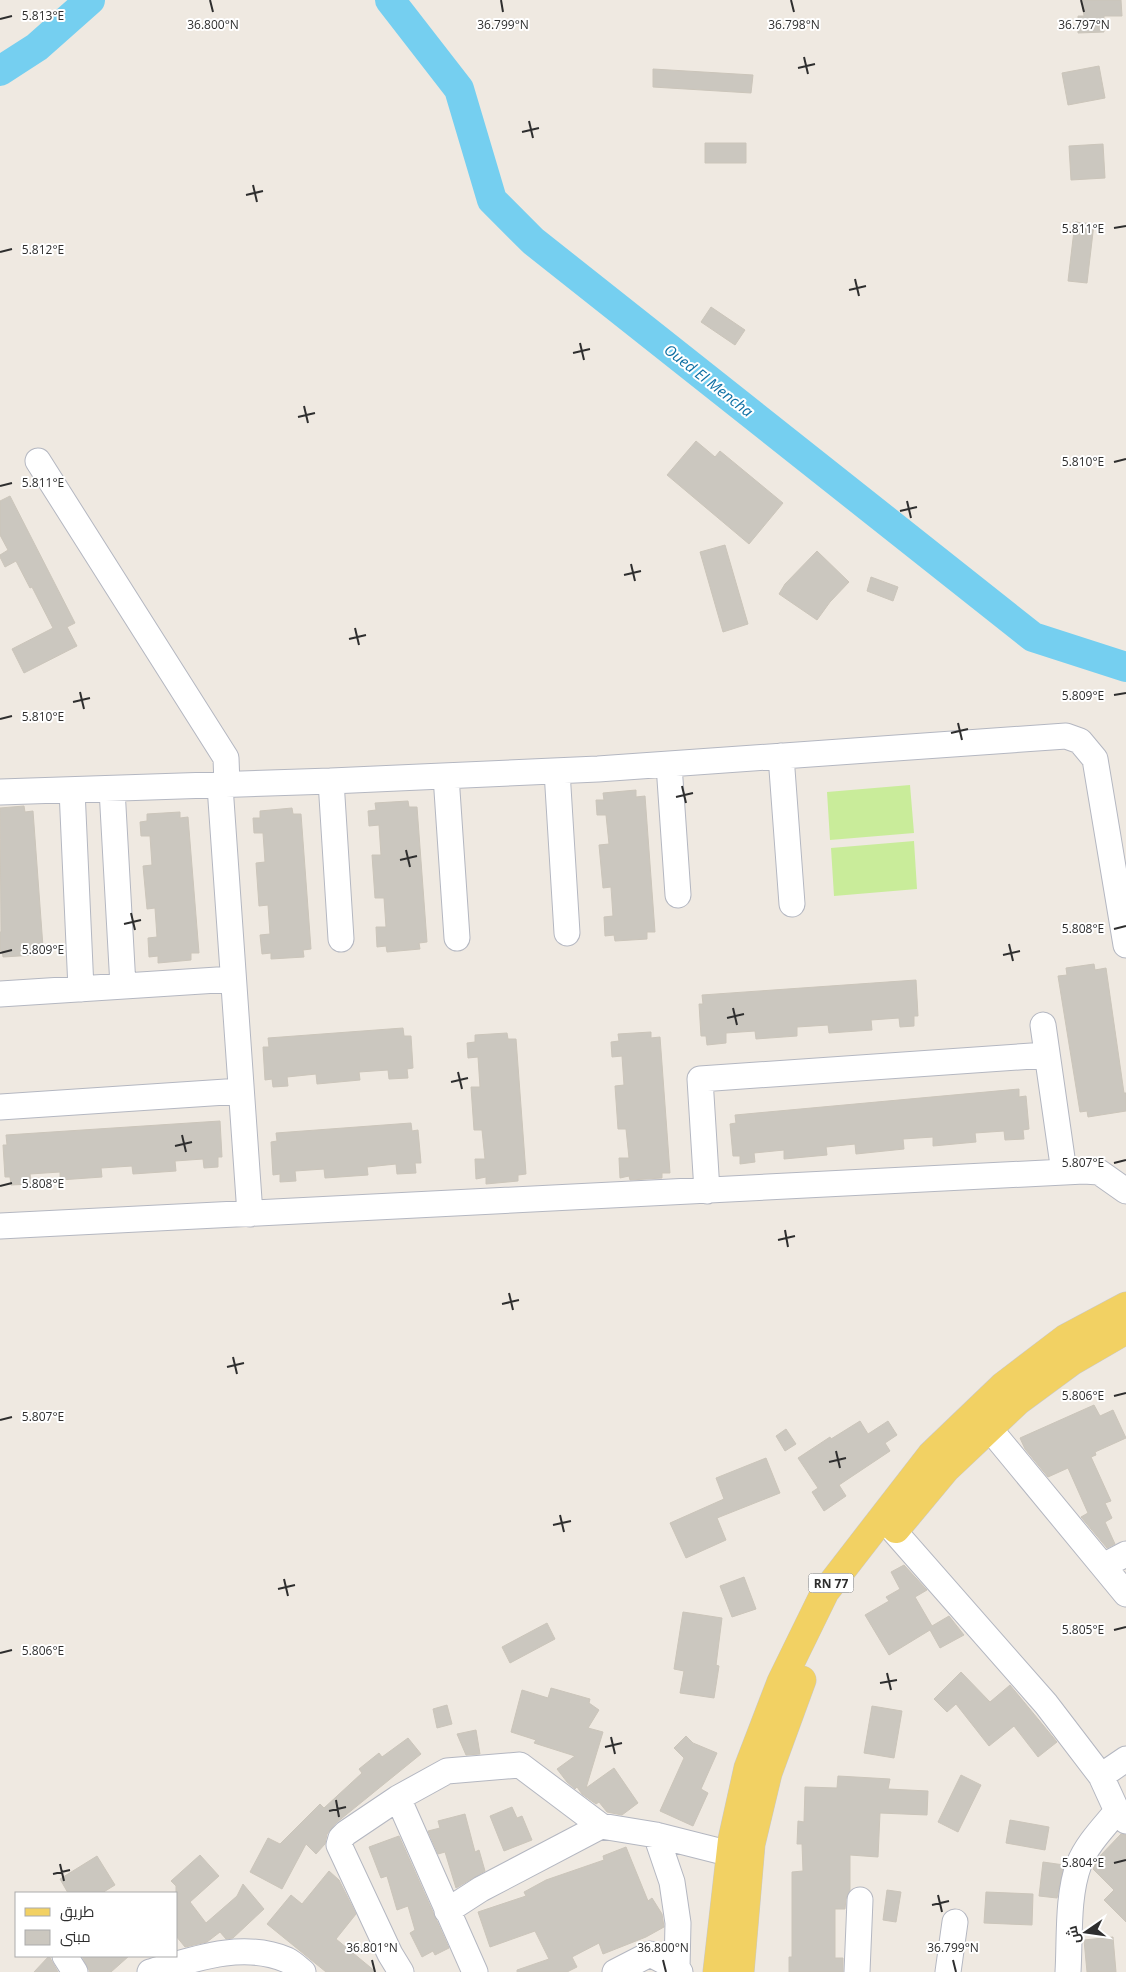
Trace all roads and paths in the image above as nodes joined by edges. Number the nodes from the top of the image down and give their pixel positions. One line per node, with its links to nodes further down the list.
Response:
1 (38, 461): 7 (street)
2 (781, 756): 3 (street); 12 (street); 16 (street)
3 (669, 765): 4 (street); 11 (street)
4 (557, 771): 5 (street); 13 (street)
5 (446, 776): 6 (street); 14 (street)
6 (331, 781): 7 (street); 15 (street)
7 (224, 785): 8 (street); 17 (street)
8 (112, 789): 9 (street); 18 (street)
9 (72, 790): 10 (street); 19 (street)
10 (0, 792)
11 (678, 895)
12 (792, 904)
13 (567, 933)
14 (457, 938)
15 (341, 939)
16 (1126, 945)
17 (233, 979): 18 (street); 23 (street)
18 (123, 986): 19 (street)
19 (81, 989): 20 (street)
20 (0, 994)
21 (1043, 1025): 22 (street)
22 (1046, 1055): 25 (street); 26 (street)
23 (241, 1091): 24 (street); 28 (street)
24 (0, 1107)
25 (1064, 1172): 26 (street); 27 (street)
26 (707, 1191): 28 (street)
27 (1126, 1191)
28 (250, 1214): 29 (street)
29 (0, 1226)
30 (1126, 1306): 43 (main road, RN 77)
31 (1126, 1330): 32 (main road, RN 77)
32 (990, 1428): 33 (main road, RN 77); 35 (street)
33 (894, 1531): 38 (street); 56 (main road, RN 77)
34 (1126, 1554): 35 (street)
35 (1103, 1566): 36 (street)
36 (1126, 1594)
37 (1126, 1759): 38 (street)
38 (1101, 1776): 40 (street)
39 (398, 1798): 41 (street); 45 (street); 52 (street)
40 (1122, 1816): 59 (street)
41 (601, 1826): 42 (street); 45 (street)
42 (656, 1835): 43 (street); 48 (street)
43 (731, 1854): 55 (main road, RN 77)
44 (860, 1900): 57 (street)
45 (448, 1911): 53 (street)
46 (954, 1922): 58 (street)
47 (66, 1957): 49 (street)
48 (679, 1970): 54 (street)
49 (75, 1972)
50 (150, 1972): 51 (street)
51 (303, 1972)
52 (401, 1972)
53 (475, 1972)
54 (615, 1972)
55 (717, 1972)
56 (740, 1972)
57 (857, 1972)
58 (948, 1972)
59 (1068, 1972)

